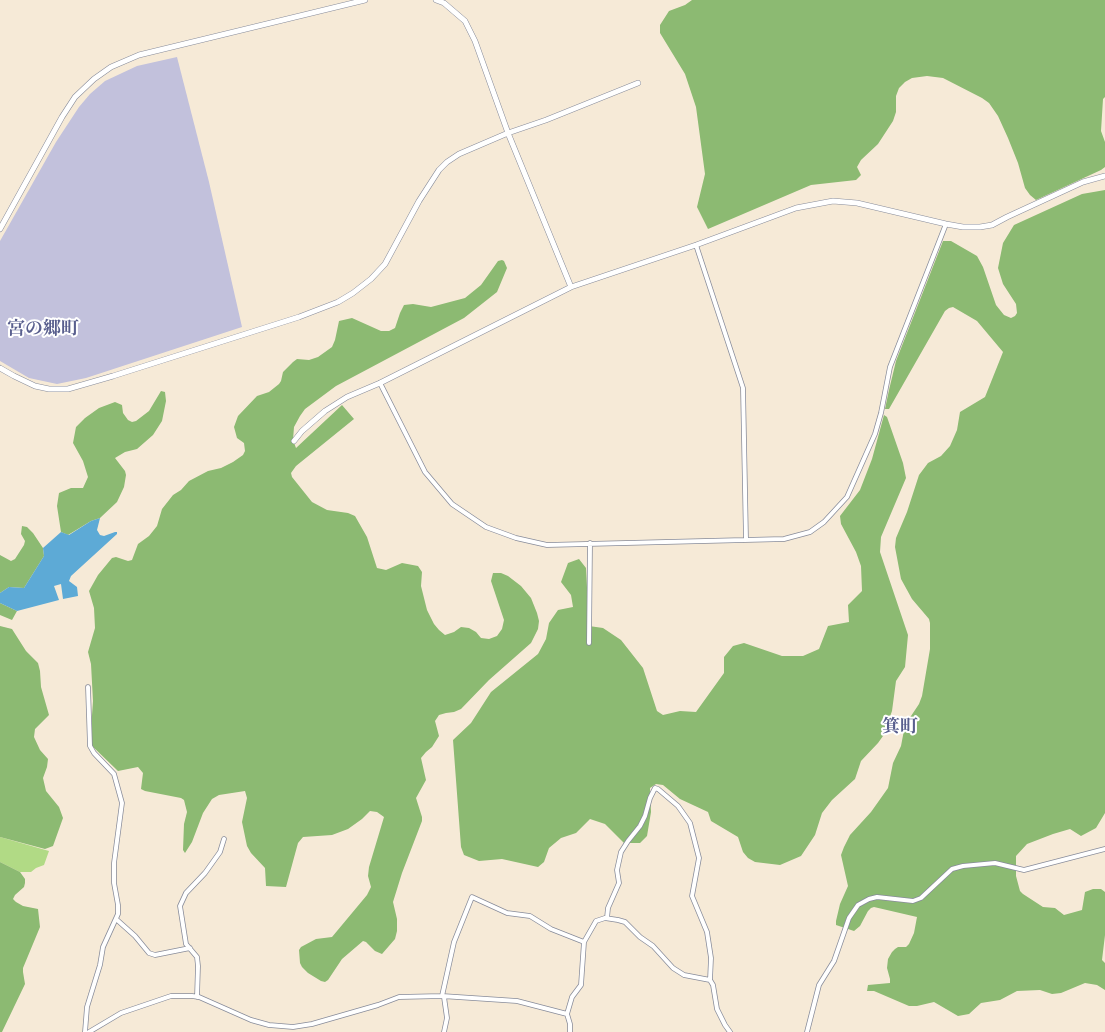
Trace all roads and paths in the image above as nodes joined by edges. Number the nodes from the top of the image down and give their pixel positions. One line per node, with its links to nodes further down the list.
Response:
1 (365, 0): 7 (street)
2 (436, 0): 4 (street)
3 (638, 83): 4 (street)
4 (508, 133): 9 (street); 10 (street)
5 (1105, 176): 6 (street)
6 (946, 224): 8 (street); 13 (street)
7 (0, 229)
8 (696, 245): 9 (street); 13 (street)
9 (571, 287): 11 (street)
10 (0, 368)
11 (380, 383): 12 (street); 14 (street)
12 (294, 441)
13 (746, 540): 14 (street)
14 (590, 543): 15 (street)
15 (589, 643)
16 (88, 687): 20 (street)
17 (224, 839): 22 (street)
18 (1105, 849): 33 (street)
19 (607, 918): 21 (street); 23 (street); 23 (street)
20 (116, 919): 22 (street); 28 (street)
21 (584, 942): 25 (street); 26 (street)
22 (190, 948): 24 (street)
23 (710, 980): 32 (street)
24 (197, 997): 25 (street); 27 (street)
25 (443, 997): 26 (street); 30 (street)
26 (567, 1014): 31 (street)
27 (95, 1031): 29 (street)
28 (85, 1032)
29 (89, 1032)
30 (444, 1032)
31 (570, 1032)
32 (730, 1032)
33 (807, 1032)

